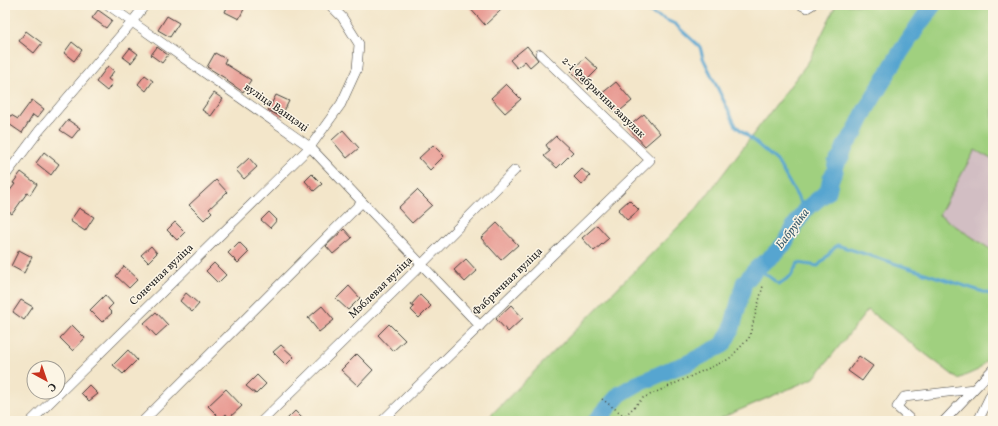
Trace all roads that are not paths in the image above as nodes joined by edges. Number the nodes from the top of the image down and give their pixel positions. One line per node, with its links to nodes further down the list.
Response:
1 (108, 5): 6 (street, вуліца Ванцэці)
2 (145, 5): 6 (street)
3 (330, 5): 8 (street, вуліца Ванцэці)
4 (801, 5): 5 (street)
5 (812, 5)
6 (132, 22): 8 (street, вуліца Ванцэці); 11 (street)
7 (540, 54): 9 (street, 2-і Фабрычны завулак)
8 (310, 147): 12 (street); 18 (street, Сонечная вуліца)
9 (650, 160): 14 (street, Фабрычная вуліца)
10 (515, 170): 13 (street, Мэблевая вуліца)
11 (5, 176)
12 (362, 202): 13 (street); 19 (street)
13 (421, 265): 14 (street); 20 (street, Мэблевая вуліца)
14 (480, 326): 21 (street, Фабрычная вуліца)
15 (993, 368): 16 (street)
16 (974, 389): 22 (street); 23 (street)
17 (993, 390): 24 (street)
18 (31, 421)
19 (143, 421)
20 (262, 421)
21 (382, 421)
22 (912, 421)
23 (944, 421)
24 (978, 421)

